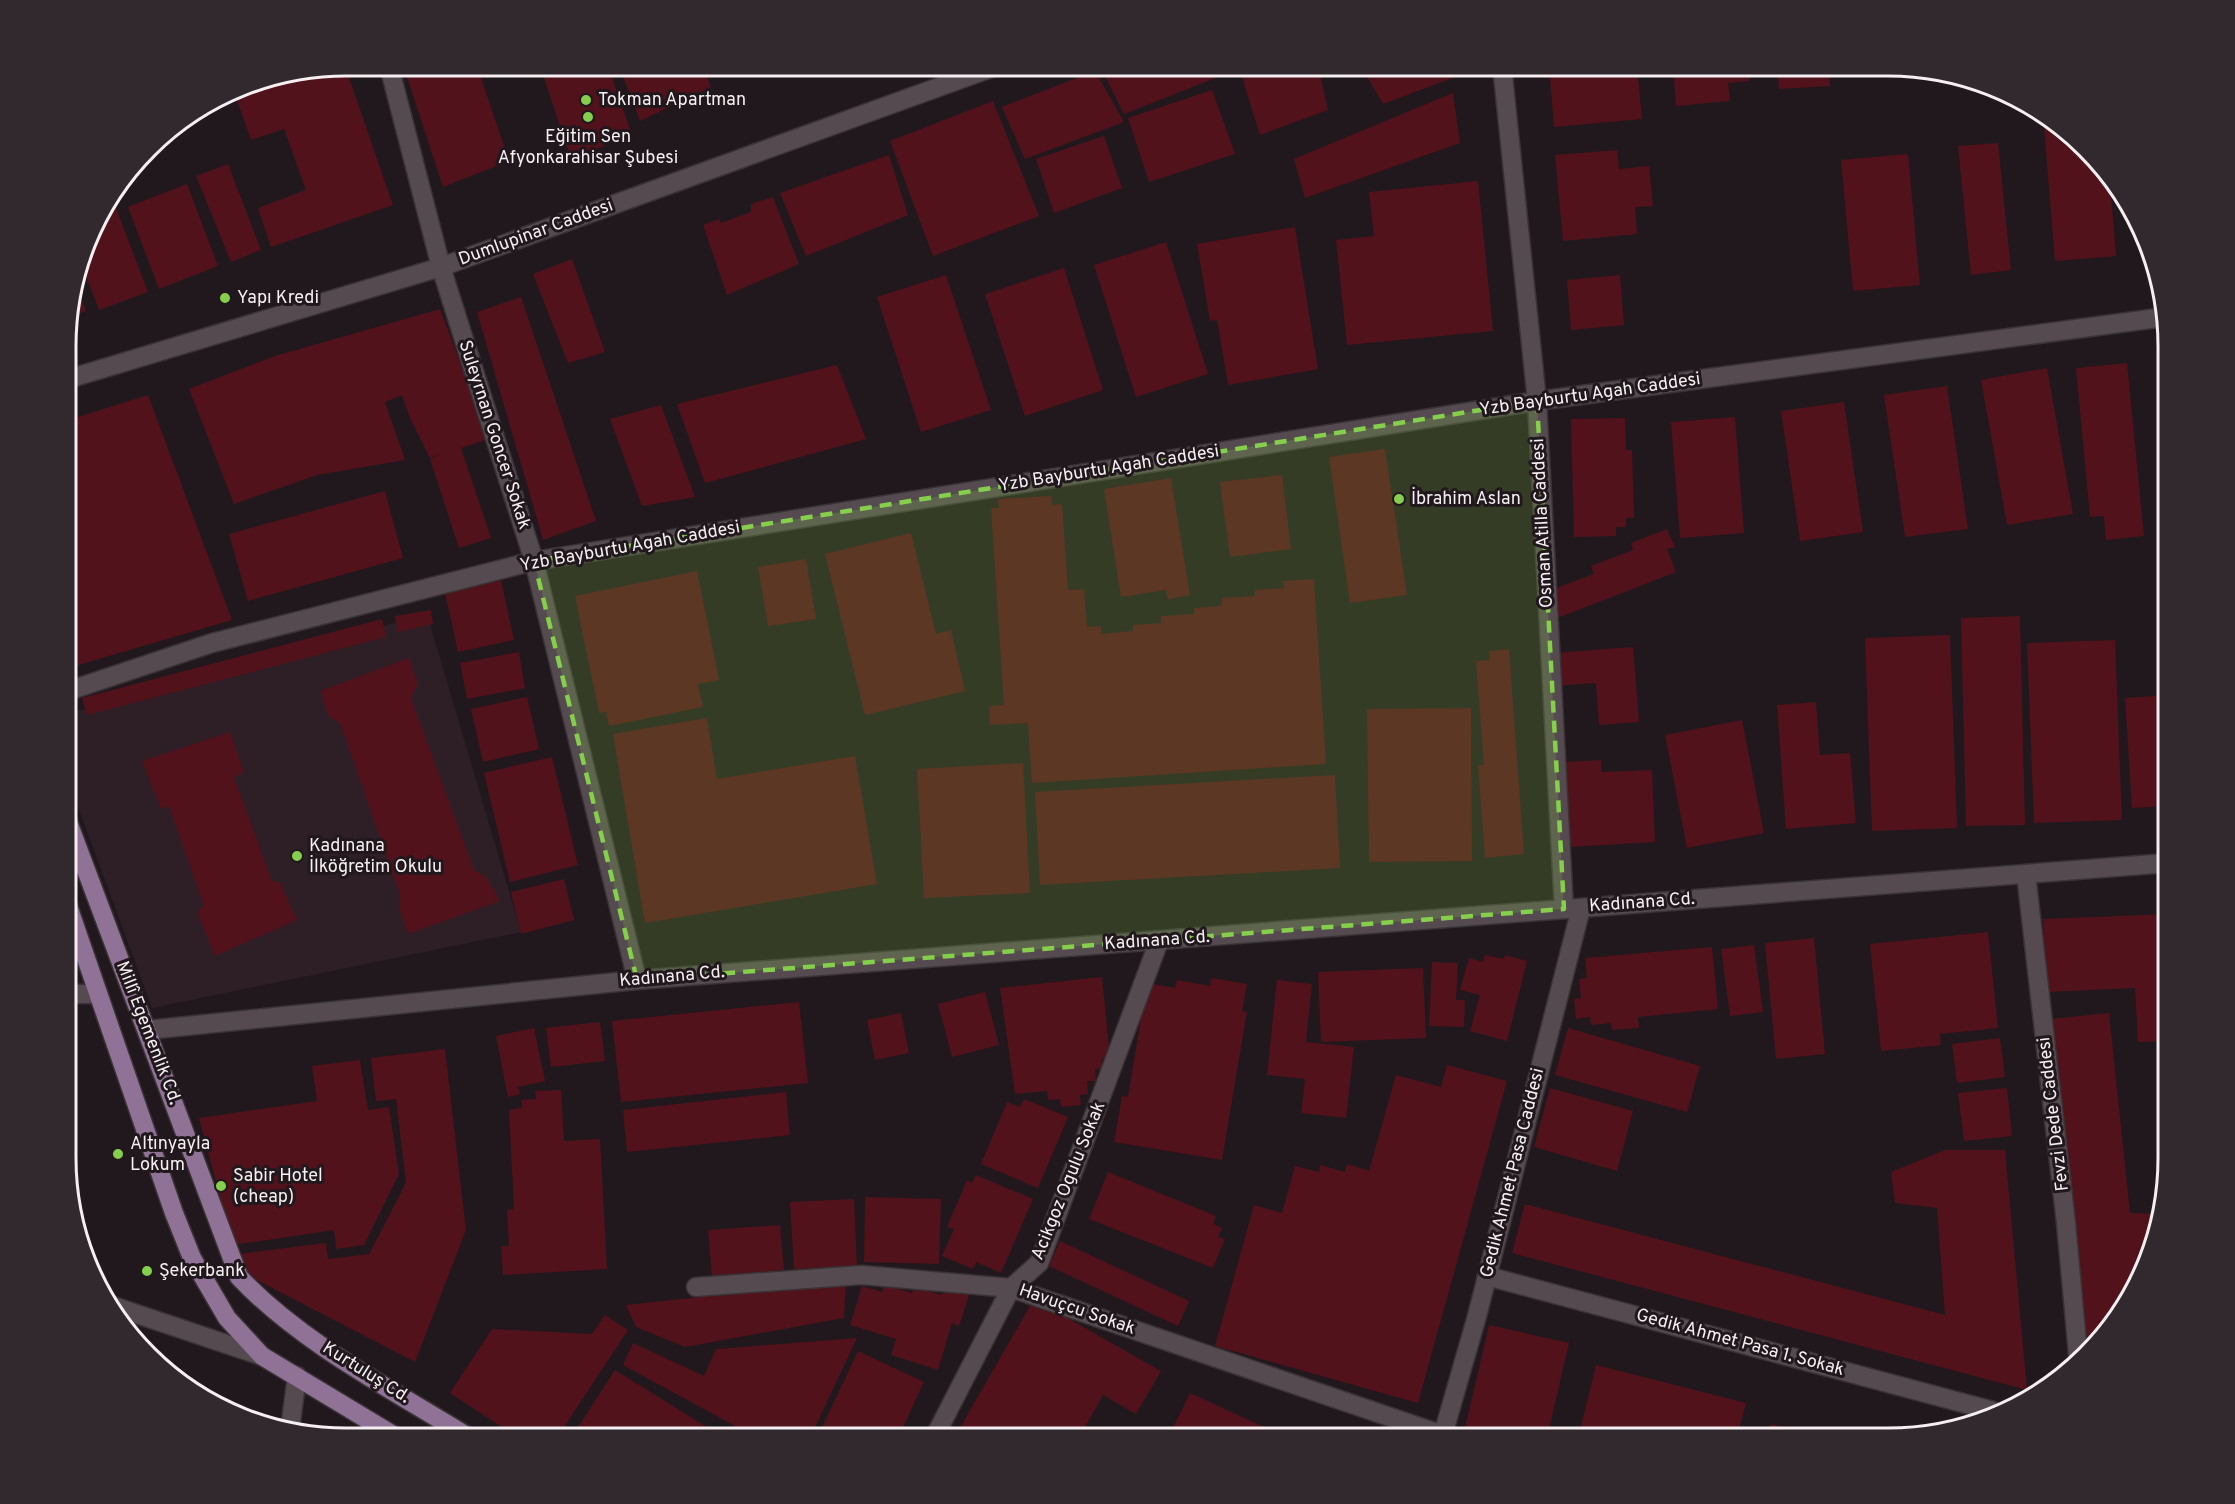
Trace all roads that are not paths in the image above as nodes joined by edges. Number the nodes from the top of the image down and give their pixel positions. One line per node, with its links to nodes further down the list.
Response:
1 (392, 76): 4 (street, Suleyrnan Goncer Sokak)
2 (969, 76): 4 (street, Dumlupinar Caddesi)
3 (1503, 76): 7 (street, Osman Atilla Caddesi)
4 (441, 267): 6 (street, Dumlupinar Caddesi); 8 (street, Suleyrnan Goncer Sokak)
5 (2157, 318): 7 (street, Yzb Bayburtu Agah Caddesi)
6 (76, 377)
7 (1537, 401): 8 (street, Yzb Bayburtu Agah Caddesi); 13 (street, Osman Atilla Caddesi)
8 (534, 561): 9 (street, Yzb Bayburtu Agah Caddesi); 16 (street, Suleyrnan Goncer Sokak)
9 (76, 688)
10 (76, 843): 19 (main road, Millî Egemenlik Cd.)
11 (2158, 864): 12 (street, Kadınana Cd.)
12 (2026, 874): 13 (street, Kadınana Cd.); 25 (street, Fevzi Dede Caddesi)
13 (1573, 909): 15 (street, Kadınana Cd.); 20 (street, Gedik Ahmet Pasa Caddesi)
14 (76, 929): 18 (main road, Millî Egemenlik Cd.)
15 (1159, 940): 16 (street, Kadınana Cd.); 22 (street, Acikgoz Ogulu Sokak)
16 (637, 980): 19 (street, Kadınana Cd.)
17 (76, 994): 18 (street)
18 (99, 994): 26 (main road, Millî Egemenlik Cd.)
19 (147, 1030): 24 (main road, Millî Egemenlik Cd.)
20 (1487, 1276): 28 (street, Gedik Ahmet Pasa 1. Sokak); 34 (street, Gedik Ahmet Pasa Caddesi)
21 (696, 1287): 22 (street, Havuçcu Sokak)
22 (1011, 1288): 32 (street, Acikgoz Ogulu Sokak); 33 (street, Havuçcu Sokak)
23 (124, 1310): 26 (street)
24 (293, 1327): 31 (main road, Kurtuluş Cd.)
25 (2078, 1349)
26 (262, 1356): 27 (main road)
27 (297, 1376): 29 (street); 30 (main road)
28 (1986, 1409)
29 (291, 1421)
30 (382, 1428)
31 (454, 1428)
32 (939, 1428)
33 (1417, 1428)
34 (1445, 1428)

